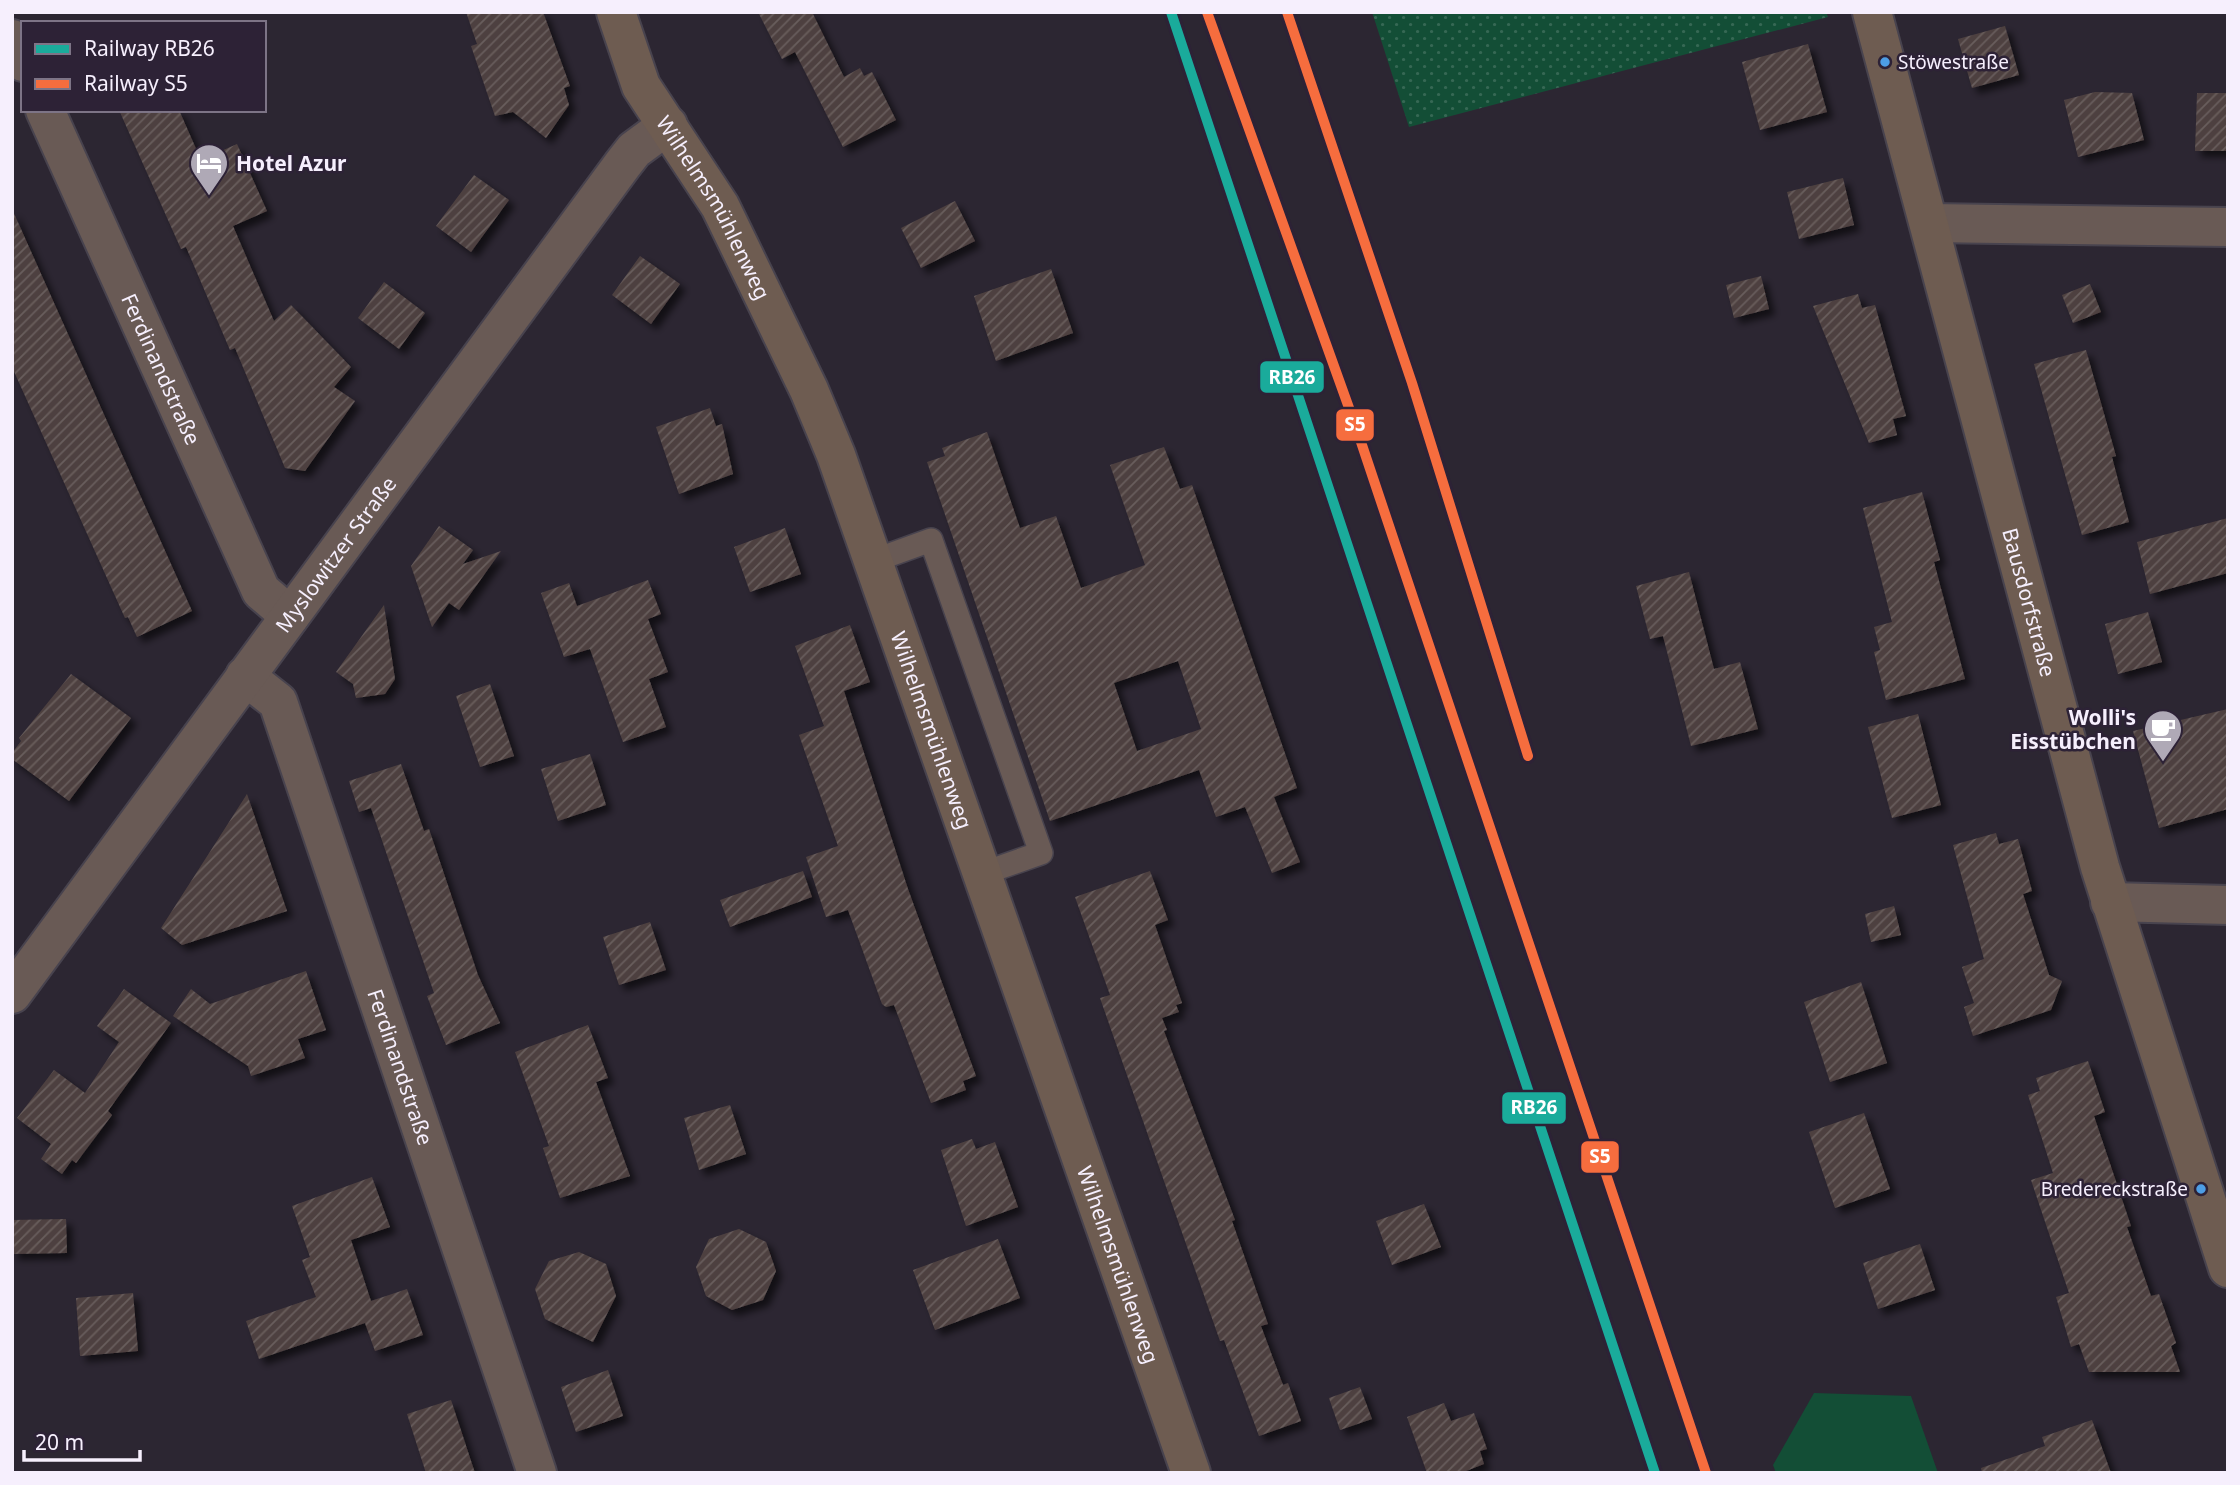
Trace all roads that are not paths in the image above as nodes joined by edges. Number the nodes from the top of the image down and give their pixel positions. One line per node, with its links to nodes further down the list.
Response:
1 (616, 12): 6 (street, Wilhelmsmühlenweg)
2 (1872, 12): 7 (street, Bausdorfstraße)
3 (12, 39): 4 (street)
4 (21, 58)
5 (45, 112): 10 (street, Ferdinandstraße)
6 (668, 125): 9 (street, Wilhelmsmühlenweg); 10 (street, Myslowitzer Straße)
7 (1929, 223): 8 (street); 13 (street, Bausdorfstraße)
8 (2228, 227)
9 (873, 561): 12 (street, Wilhelmsmühlenweg); 12 (lane)
10 (290, 616): 11 (street, Myslowitzer Straße)
11 (245, 676): 15 (street, Myslowitzer Straße); 17 (street, Ferdinandstraße)
12 (984, 873): 18 (street, Wilhelmsmühlenweg)
13 (2110, 902): 14 (street); 16 (street, Bausdorfstraße)
14 (2228, 905)
15 (12, 994)
16 (2228, 1268)
17 (537, 1473)
18 (1191, 1473)

